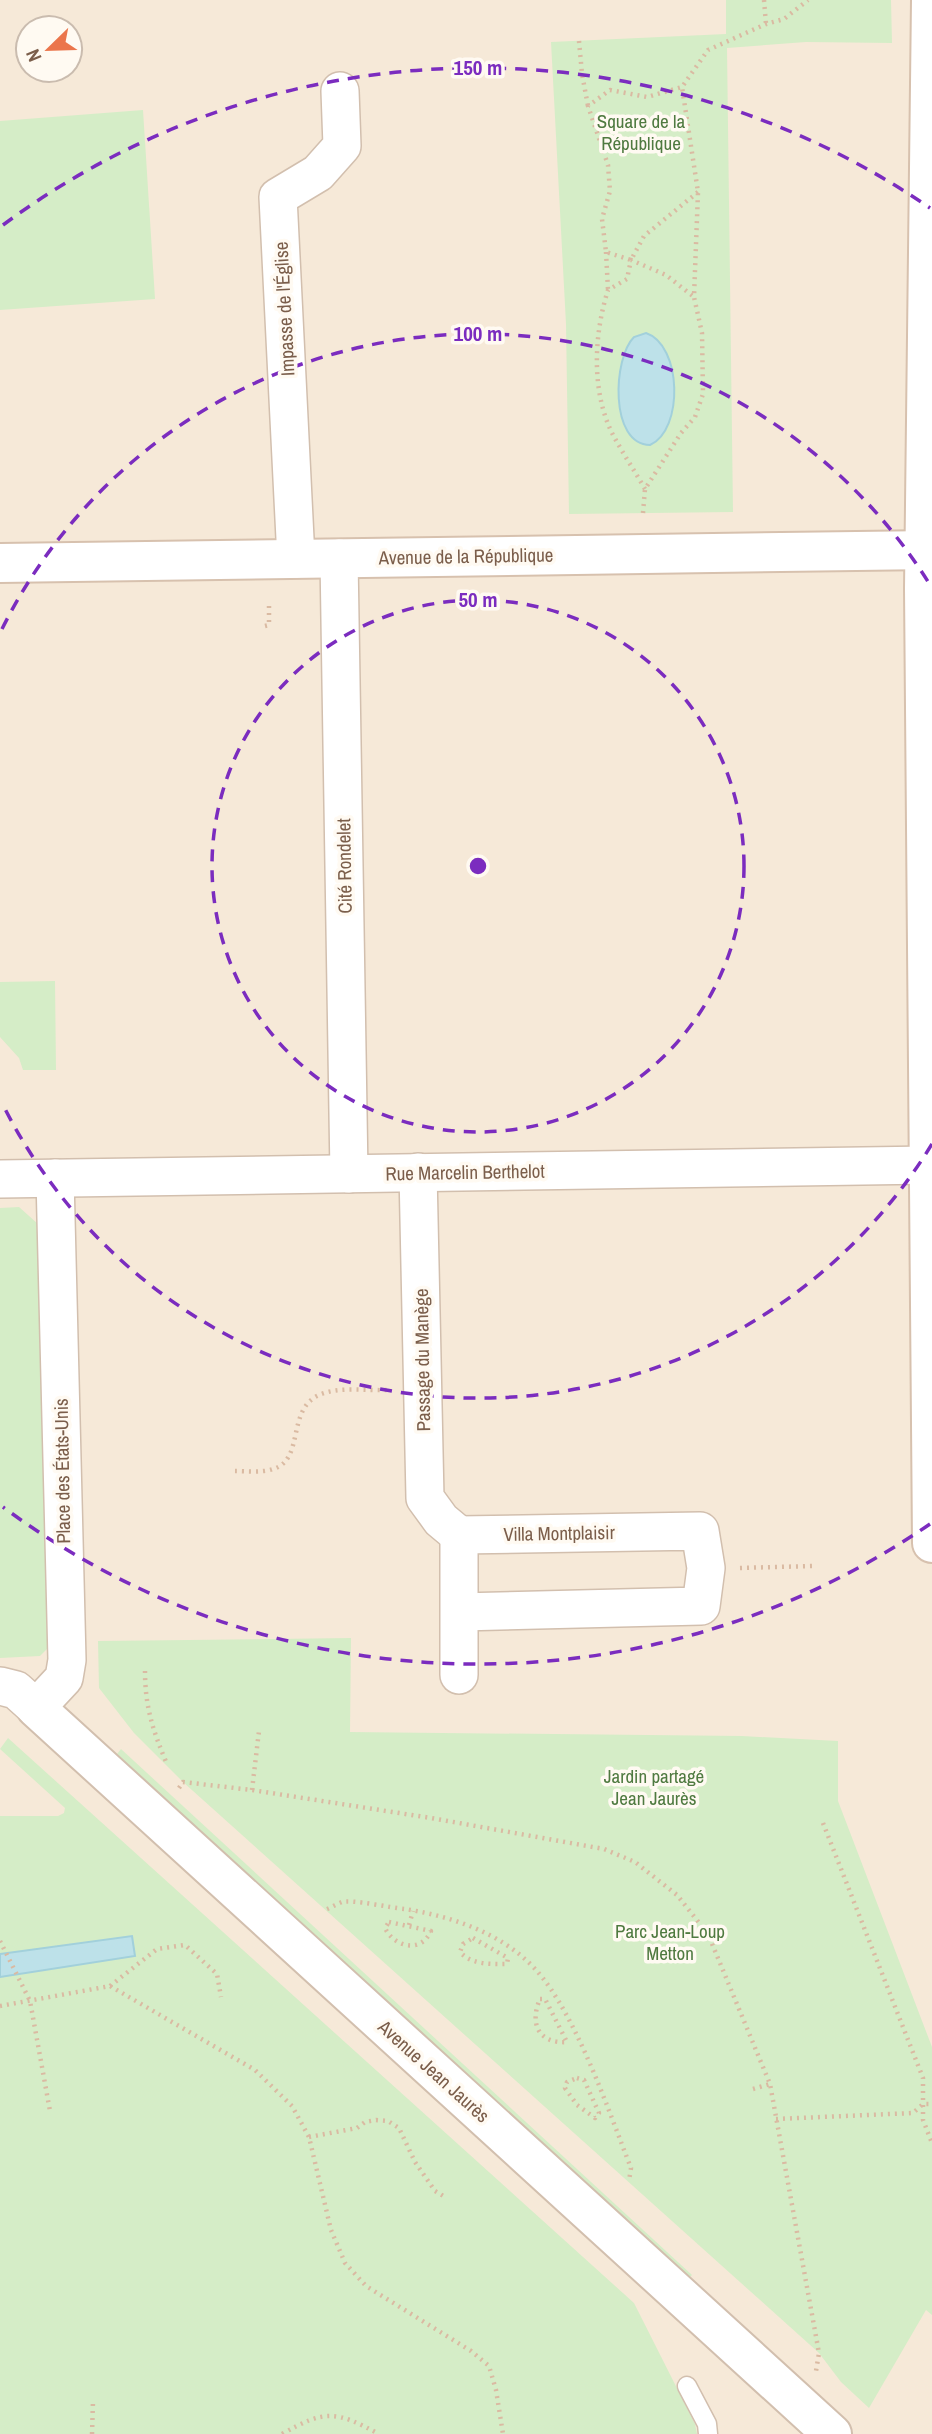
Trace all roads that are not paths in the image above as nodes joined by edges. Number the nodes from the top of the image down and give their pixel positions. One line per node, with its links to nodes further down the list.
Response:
1 (931, 0): 3 (main road)
2 (340, 91): 5 (street, Impasse de l'Église)
3 (928, 550): 4 (main road, Avenue de la République); 7 (main road)
4 (339, 558): 5 (main road, Avenue de la République); 9 (street, Cité Rondelet)
5 (296, 559): 6 (main road, Avenue de la République)
6 (0, 562)
7 (930, 1165): 8 (street, Rue Marcelin Berthelot); 12 (main road)
8 (418, 1172): 9 (street, Rue Marcelin Berthelot); 13 (street, Passage du Manège)
9 (349, 1174): 10 (street, Rue Marcelin Berthelot)
10 (55, 1178): 11 (street, Rue Marcelin Berthelot); 18 (street, Place des États-Unis)
11 (0, 1179)
12 (931, 1235): 14 (main road)
13 (459, 1535): 15 (street); 15 (street, Villa Montplaisir)
14 (932, 1544)
15 (460, 1612): 16 (street)
16 (459, 1675)
17 (0, 1686): 18 (street)
18 (36, 1708): 21 (main road, Avenue Jean Jaurès)
19 (687, 2386): 20 (lane)
20 (708, 2434)
21 (832, 2434)

